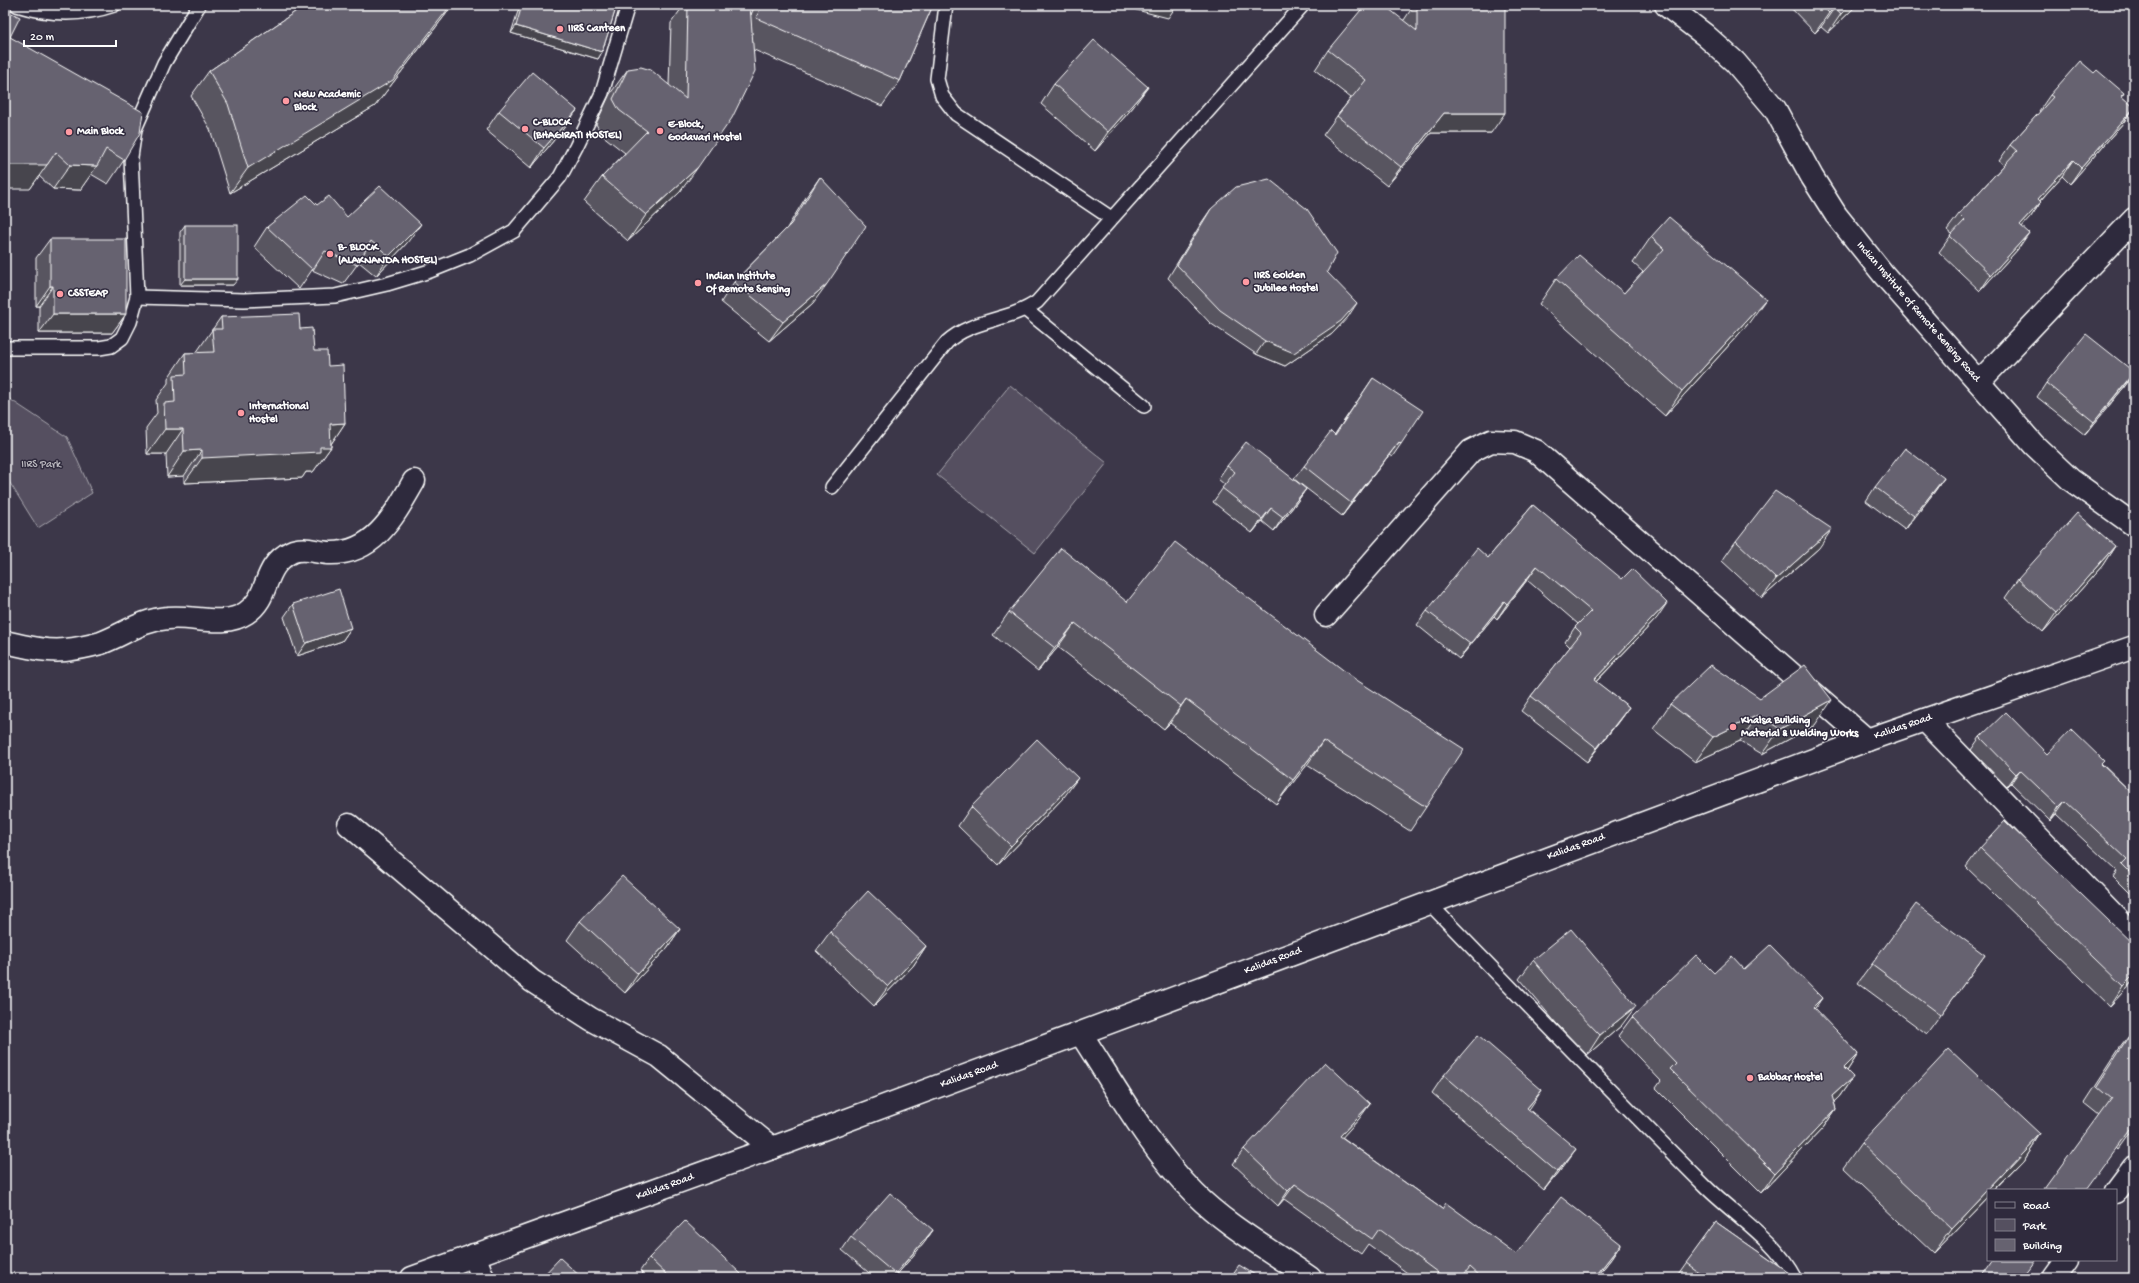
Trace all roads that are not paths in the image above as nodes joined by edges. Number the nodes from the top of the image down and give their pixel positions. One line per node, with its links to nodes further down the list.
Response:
1 (17, 5): 2 (lane)
2 (114, 5)
3 (199, 5): 10 (lane)
4 (628, 5): 10 (lane)
5 (946, 5): 8 (lane)
6 (1303, 5): 8 (lane)
7 (1666, 5): 13 (street, Indian Institute of Remote Sensing Road)
8 (1111, 218): 11 (lane)
9 (2134, 219): 13 (street)
10 (137, 297): 12 (lane)
11 (1026, 310): 14 (lane); 16 (lane)
12 (5, 348)
13 (1979, 382): 17 (street, Indian Institute of Remote Sensing Road)
14 (1144, 406)
15 (414, 481): 19 (street)
16 (832, 487)
17 (2134, 524)
18 (1326, 615): 22 (street)
19 (5, 642)
20 (2134, 646): 21 (street, Kalidas Road)
21 (1925, 720): 22 (street, Kalidas Road); 25 (street)
22 (1867, 740): 24 (street, Kalidas Road)
23 (349, 825): 27 (street)
24 (1428, 902): 26 (street, Kalidas Road); 35 (lane)
25 (2134, 936)
26 (1081, 1034): 27 (street, Kalidas Road); 34 (street)
27 (772, 1148): 30 (street, Kalidas Road)
28 (2134, 1168): 29 (street)
29 (2117, 1191)
30 (474, 1255): 32 (street, Kalidas Road); 33 (street)
31 (2065, 1261): 36 (street)
32 (412, 1278)
33 (484, 1278)
34 (1310, 1278)
35 (1795, 1278)
36 (2053, 1278)

